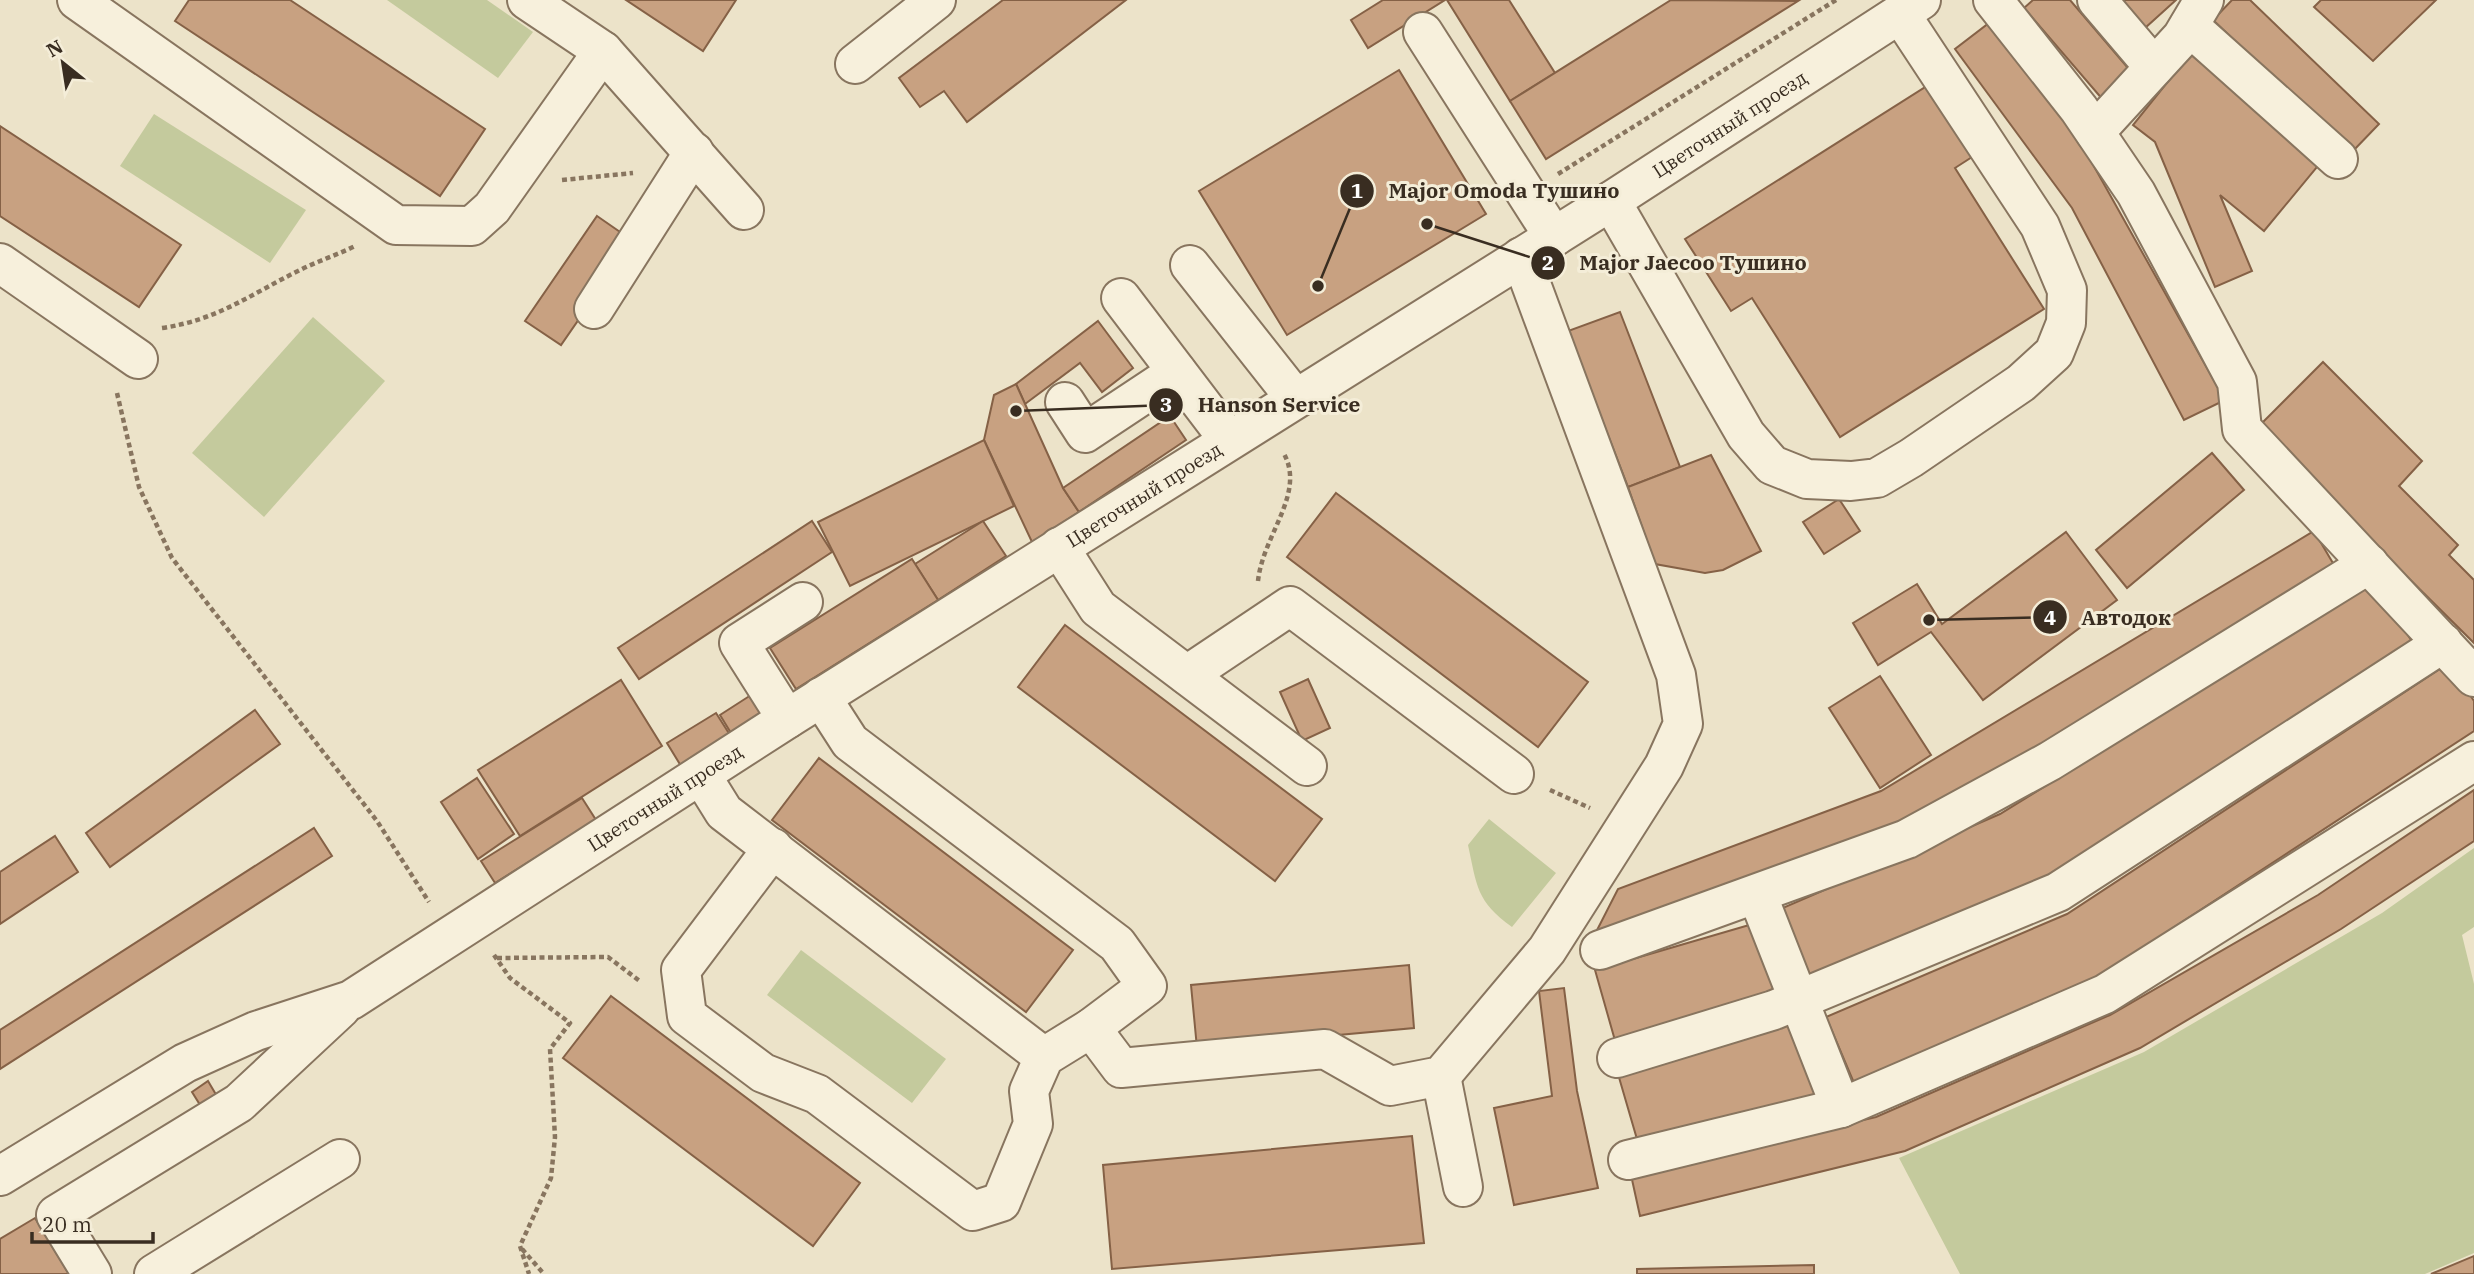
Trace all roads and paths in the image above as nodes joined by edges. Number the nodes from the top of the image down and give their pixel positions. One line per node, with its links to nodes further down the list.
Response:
1 (77, 0): 20 (street)
2 (527, 0): 10 (street)
3 (936, 0): 11 (street)
4 (1836, 0): 17 (path)
5 (1993, 0): 13 (street)
6 (2097, 0): 12 (street)
7 (1911, 7): 18 (street, Цветочный проезд); 18 (street)
8 (2196, 13): 12 (street); 14 (street)
9 (1423, 32): 17 (street)
10 (603, 51): 15 (street); 16 (street)
11 (855, 64)
12 (2154, 67): 13 (street)
13 (2095, 132): 35 (street)
14 (2338, 159)
15 (688, 161): 16 (path); 19 (street); 26 (street)
16 (503, 193): 20 (street)
17 (1525, 194): 21 (street)
18 (1611, 201): 21 (street, Цветочный проезд)
19 (744, 210)
20 (396, 225): 27 (path)
21 (1554, 237): 22 (street, Цветочный проезд)
22 (1521, 257): 30 (street, Цветочный проезд); 47 (street)
23 (0, 263): 27 (street)
24 (1190, 265): 30 (street)
25 (1121, 298): 29 (street)
26 (594, 309)
27 (102, 334): 28 (street); 50 (path)
28 (138, 359)
29 (1177, 372): 31 (street); 32 (street)
30 (1295, 398): 32 (street, Цветочный проезд)
31 (1065, 402)
32 (1229, 440): 34 (street, Цветочный проезд)
33 (1277, 442): 37 (path)
34 (1059, 547): 39 (street); 41 (street, Цветочный проезд)
35 (2369, 564): 38 (street); 49 (street)
36 (803, 602): 42 (street)
37 (1269, 620): 39 (street); 45 (street)
38 (2443, 643): 40 (street); 54 (street)
39 (1187, 675): 44 (street)
40 (2474, 677)
41 (821, 697): 42 (street, Цветочный проезд); 57 (street)
42 (787, 719): 46 (street, Цветочный проезд)
43 (2474, 761): 61 (street)
44 (1307, 766)
45 (1514, 774): 47 (path)
46 (701, 775): 48 (street); 50 (street, Цветочный проезд)
47 (1627, 824): 60 (street)
48 (773, 848): 56 (street); 58 (street)
49 (1757, 894): 52 (street); 54 (street)
50 (450, 936): 55 (street, Цветочный проезд)
51 (491, 950): 53 (path)
52 (1600, 950)
53 (496, 958): 56 (path); 66 (path)
54 (1800, 999): 59 (street); 61 (street)
55 (351, 1000): 64 (street); 67 (street)
56 (687, 1016): 58 (street)
57 (1091, 1028): 58 (street); 60 (street)
58 (1044, 1057)
59 (1617, 1058)
60 (1441, 1076): 65 (street)
61 (1841, 1108): 63 (street)
62 (340, 1159): 68 (street)
63 (1628, 1160)
64 (0, 1175)
65 (1463, 1187)
66 (520, 1247): 69 (path); 70 (path)
67 (92, 1274)
68 (154, 1274)
69 (529, 1274)
70 (544, 1274)

